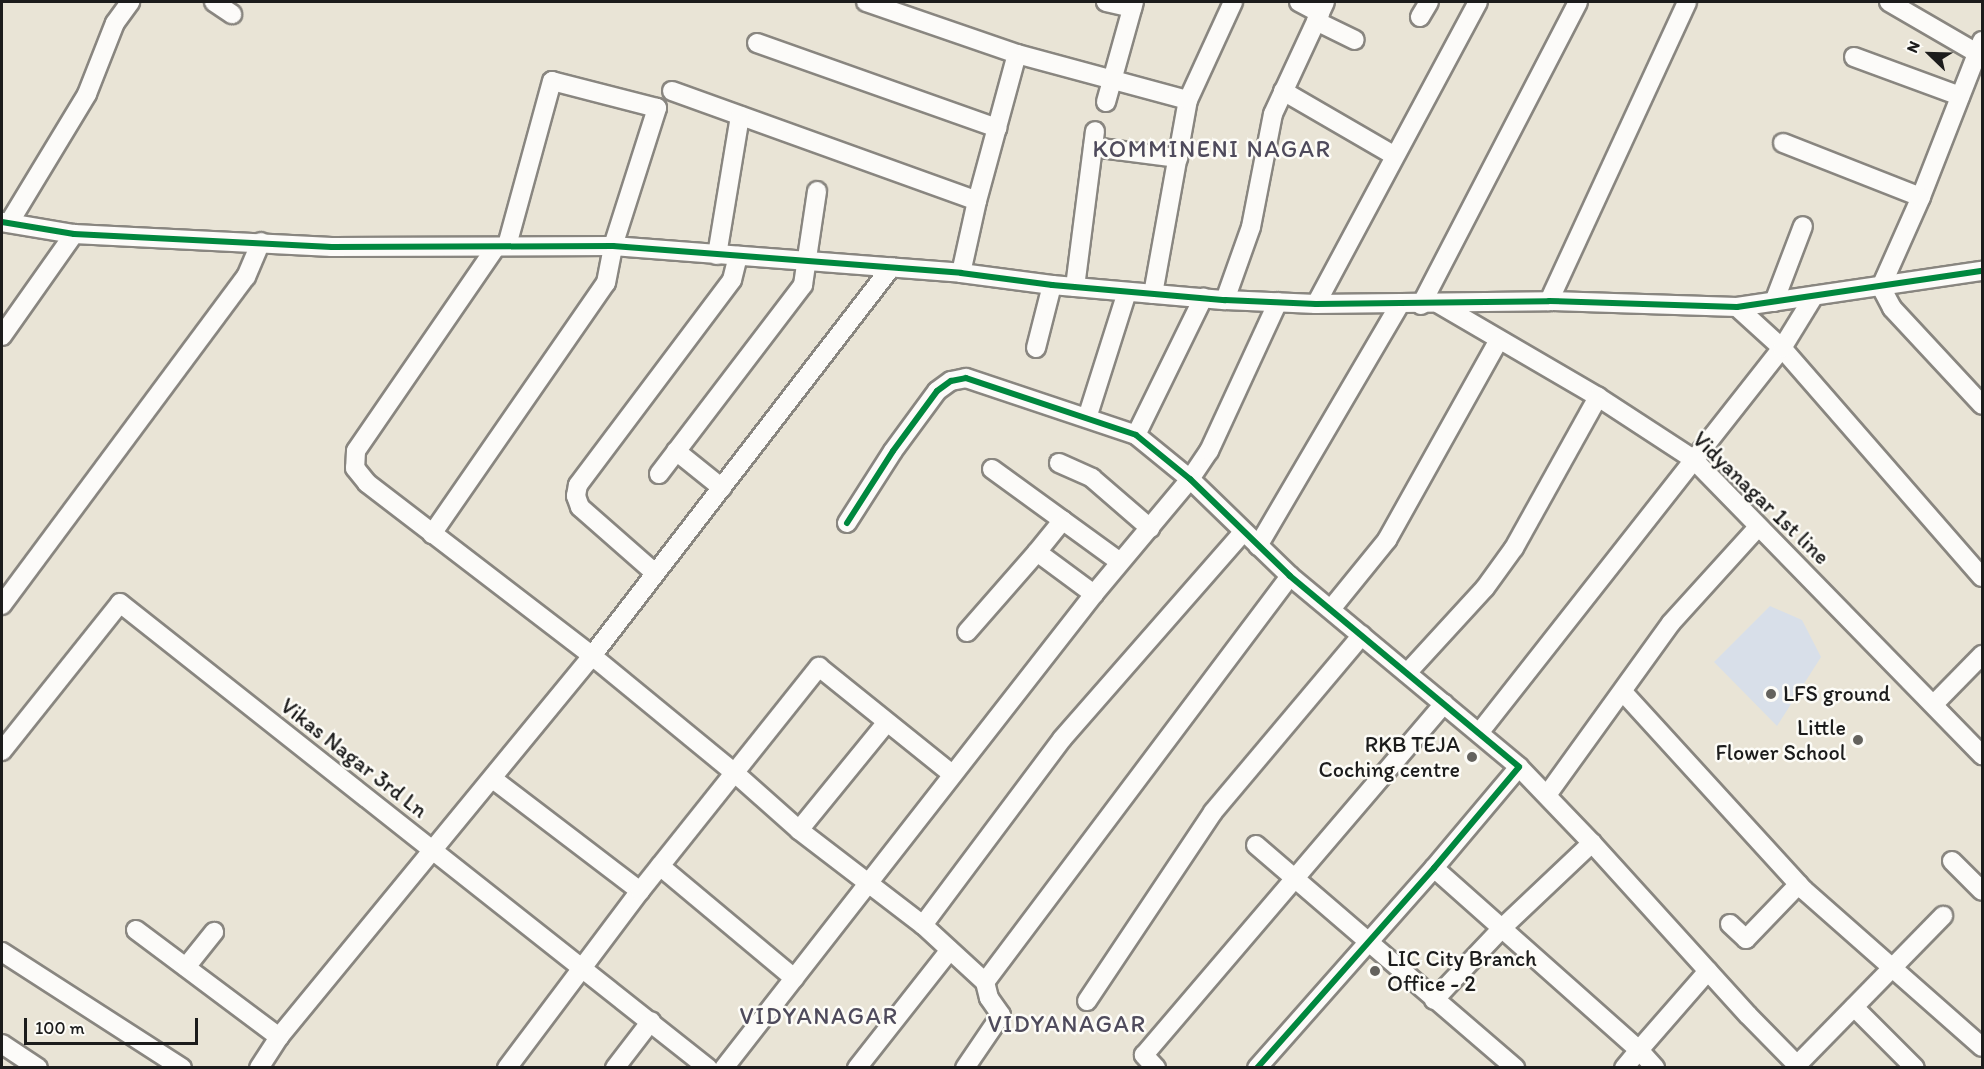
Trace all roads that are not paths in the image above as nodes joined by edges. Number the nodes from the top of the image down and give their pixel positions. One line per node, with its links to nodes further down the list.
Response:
1 (130, 2): 33 (street)
2 (214, 2): 13 (street)
3 (866, 2): 17 (street)
4 (1106, 2): 11 (street)
5 (1233, 2): 23 (street)
6 (1299, 2): 12 (street)
7 (1478, 2): 28 (street)
8 (1578, 2): 58 (street)
9 (1687, 2): 53 (street)
10 (1900, 4): 16 (street)
11 (1133, 5): 19 (street)
12 (1320, 12): 14 (street); 21 (street)
13 (232, 14)
14 (1355, 40)
15 (757, 43): 26 (street)
16 (1981, 50): 22 (street)
17 (1017, 54): 19 (street); 26 (street)
18 (1854, 57): 22 (street)
19 (1111, 78): 23 (street); 24 (street)
20 (672, 91): 25 (street)
21 (1283, 91): 28 (street); 52 (street)
22 (1960, 96): 31 (street)
23 (1188, 100): 29 (street)
24 (1106, 102)
25 (740, 116): 32 (street); 39 (street)
26 (997, 128): 32 (street)
27 (1783, 143): 31 (street)
28 (1395, 156): 56 (street)
29 (1178, 158): 46 (street); 49 (street)
30 (817, 190): 41 (street)
31 (1921, 197): 47 (street)
32 (977, 201): 44 (street)
33 (5, 223): 35 (street)
34 (1803, 226): 55 (street)
35 (74, 234): 36 (street); 61 (street)
36 (261, 242): 38 (street); 89 (street)
37 (613, 246): 38 (street); 38 (street); 39 (street); 81 (street)
38 (502, 247): 81 (street)
39 (717, 255): 40 (street)
40 (738, 256): 41 (street); 85 (street)
41 (807, 261): 42 (street); 69 (street)
42 (891, 267): 44 (street); 75 (street)
43 (1983, 271): 47 (street)
44 (961, 273): 45 (street)
45 (1052, 285): 46 (street); 63 (street)
46 (1075, 287): 48 (street)
47 (1881, 287): 50 (street); 66 (street)
48 (1127, 292): 49 (street); 67 (street)
49 (1153, 294): 51 (street)
50 (1814, 297): 55 (street); 64 (street)
51 (1203, 298): 52 (street); 68 (street)
52 (1225, 300): 54 (street)
53 (1549, 301): 59 (street); 60 (street)
54 (1278, 302): 56 (street); 74 (street)
55 (1774, 302): 60 (street)
56 (1316, 303): 57 (street)
57 (1400, 304): 58 (street); 82 (street)
58 (1421, 304): 59 (street)
59 (1439, 304): 62 (street, Vidyanagar 1st line)
60 (1737, 307): 64 (street)
61 (2, 336)
62 (1499, 340): 65 (street, Vidyanagar 1st line); 90 (street)
63 (1036, 348)
64 (1782, 348): 70 (street); 87 (street)
65 (1598, 397): 70 (street, Vidyanagar 1st line); 95 (street)
66 (1983, 405)
67 (1087, 418): 68 (street); 77 (street)
68 (1136, 435): 74 (street)
69 (676, 451): 73 (street); 75 (street)
70 (1693, 459): 78 (street, Vidyanagar 1st line); 100 (street)
71 (1059, 463): 79 (street)
72 (992, 469): 76 (street)
73 (659, 474)
74 (1190, 479): 79 (street); 80 (street)
75 (722, 488): 85 (street)
76 (1063, 520): 83 (street); 84 (street)
77 (847, 523)
78 (1758, 526): 96 (street); 98 (street, Vidyanagar 1st line)
79 (1149, 528): 84 (street)
80 (1244, 532): 82 (street); 122 (street)
81 (432, 534): 93 (street)
82 (1258, 546): 86 (street)
83 (1037, 552): 88 (street); 91 (street)
84 (1120, 562): 88 (street)
85 (655, 573): 93 (street)
86 (1290, 576): 90 (street); 134 (street)
87 (1983, 577)
88 (1094, 594): 105 (street)
89 (4, 598)
90 (1331, 609): 92 (street)
91 (967, 632)
92 (1362, 635): 95 (street); 136 (street)
93 (591, 655): 104 (street); 106 (street)
94 (1983, 655): 98 (street)
95 (1407, 673): 97 (street)
96 (1623, 692): 107 (street); 117 (street)
97 (1444, 704): 100 (street); 115 (street)
98 (1934, 704): 102 (street, Vidyanagar 1st line)
99 (887, 722): 104 (street); 105 (street); 108 (street)
100 (1479, 734): 103 (street)
101 (2, 751): 111 (street, Vikas Nagar 3rd Ln)
102 (1983, 755)
103 (1519, 767): 107 (street); 114 (street)
104 (736, 774): 108 (street); 113 (street)
105 (952, 774): 116 (street)
106 (493, 779): 111 (street); 118 (street)
107 (1547, 795): 109 (street)
108 (799, 830): 116 (street)
109 (1592, 843): 123 (street); 132 (street)
110 (1256, 845): 115 (street)
111 (432, 850): 129 (street, Vikas Nagar 3rd Ln); 139 (street)
112 (1952, 861): 119 (street)
113 (660, 866): 118 (street); 133 (street)
114 (1434, 868): 123 (street); 126 (street)
115 (1294, 879): 126 (street); 154 (street)
116 (868, 884): 122 (street); 133 (street)
117 (1799, 884): 121 (street); 131 (street)
118 (640, 891): 129 (street)
119 (1983, 891)
120 (1942, 916): 131 (street)
121 (1730, 924)
122 (923, 925): 127 (street)
123 (1502, 928): 135 (street); 142 (street)
124 (136, 930): 130 (street)
125 (214, 932): 130 (street)
126 (1367, 944): 135 (street); 144 (street)
127 (950, 950): 134 (street); 153 (street)
128 (2, 951): 147 (street)
129 (582, 966): 138 (street, Vikas Nagar 3rd Ln); 149 (street)
130 (186, 967): 139 (street)
131 (1892, 968): 137 (street); 141 (street)
132 (1708, 971): 142 (street); 145 (street)
133 (794, 978): 152 (street)
134 (985, 982): 143 (street)
135 (1434, 1000): 155 (street)
136 (1087, 1001)
137 (1854, 1007): 145 (street); 158 (street)
138 (651, 1021): 150 (street); 151 (street, Vikas Nagar 3rd Ln)
139 (279, 1037): 148 (street)
140 (2, 1044): 146 (street)
141 (1983, 1047)
142 (1639, 1050): 156 (street); 157 (street)
143 (971, 1066)
144 (1261, 1066)
145 (1799, 1066)
146 (38, 1068)
147 (182, 1068)
148 (259, 1068)
149 (507, 1068)
150 (615, 1068)
151 (708, 1068)
152 (724, 1068)
153 (857, 1068)
154 (1156, 1068)
155 (1515, 1068)
156 (1624, 1068)
157 (1655, 1068)
158 (1915, 1068)

